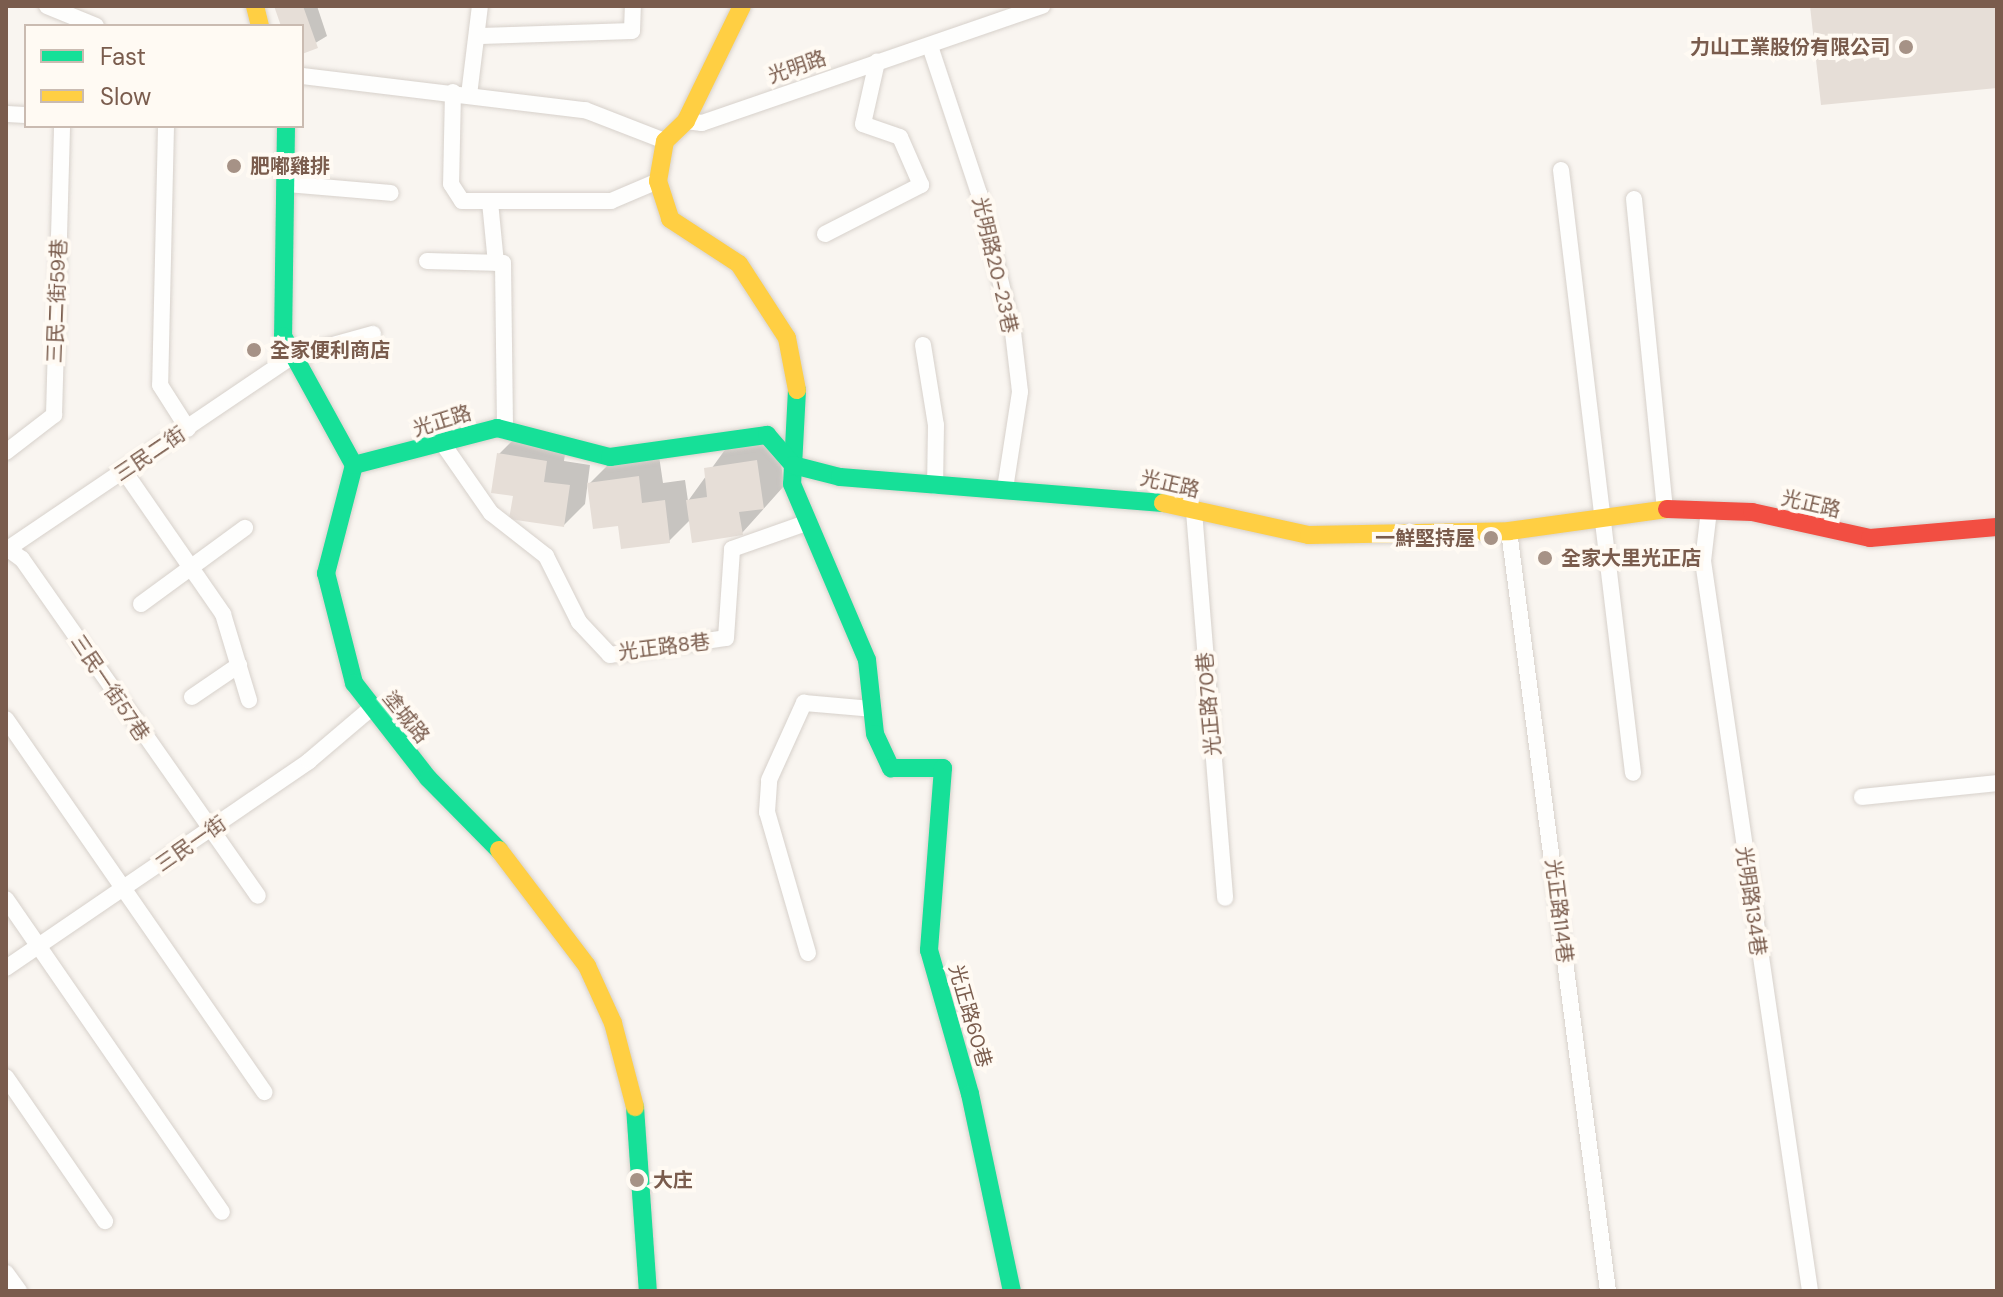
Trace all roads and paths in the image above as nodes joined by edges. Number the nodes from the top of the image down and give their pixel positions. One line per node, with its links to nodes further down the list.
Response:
1 (47, 6): 6 (street)
2 (480, 6): 8 (street)
3 (633, 6): 8 (street)
4 (742, 6): 13 (street)
5 (1042, 6): 9 (street, 光明路)
6 (65, 20): 7 (street)
7 (86, 24)
8 (481, 36): 12 (street)
9 (930, 46): 10 (street, 光明路); 38 (street, 光明路20-23巷)
10 (877, 62): 13 (street, 光明路); 24 (street)
11 (304, 76): 12 (street)
12 (461, 94): 17 (street); 23 (street)
13 (686, 121): 17 (street)
14 (62, 128): 33 (street, 三民二街59巷)
15 (166, 128): 30 (street)
16 (286, 128): 20 (street)
17 (665, 141): 19 (street)
18 (1561, 170): 42 (street)
19 (658, 181): 23 (street); 35 (street, 光正路60巷)
20 (287, 184): 21 (street); 29 (street)
21 (391, 193)
22 (1634, 199): 39 (street)
23 (490, 202): 26 (street)
24 (825, 234)
25 (427, 261): 26 (street)
26 (496, 263): 31 (street)
27 (364, 330): 29 (street, 三民二街)
28 (923, 345): 37 (street)
29 (293, 356): 30 (street, 三民二街); 34 (street)
30 (188, 429): 36 (street, 三民二街)
31 (505, 431): 32 (street, 光正路); 35 (street, 光正路)
32 (443, 444): 34 (street, 光正路); 43 (street, 光正路8巷)
33 (6, 452)
34 (354, 465): 54 (street, 塗城路)
35 (794, 465): 37 (street, 光正路); 43 (street, 光正路60巷)
36 (124, 471): 47 (street, 三民二街); 48 (street)
37 (935, 486): 38 (street, 光正路)
38 (1005, 489): 41 (street, 光正路)
39 (1665, 509): 40 (street, 光正路); 42 (street, 光正路)
40 (1709, 510): 44 (street, 光正路); 76 (street, 光明路134巷)
41 (1194, 511): 46 (street, 光正路); 62 (street, 光正路70巷)
42 (1599, 514): 46 (street, 光正路); 56 (street)
43 (806, 523): 53 (street, 光正路60巷)
44 (1997, 527)
45 (245, 528): 48 (street)
46 (1509, 531): 75 (street, 光正路114巷)
47 (8, 544): 59 (street, 三民一街57巷)
48 (191, 567): 49 (street); 50 (street)
49 (141, 604)
50 (239, 665): 51 (street); 52 (street)
51 (192, 697)
52 (249, 700)
53 (872, 709): 65 (street); 74 (street, 光正路60巷)
54 (369, 710): 59 (street, 三民一街); 73 (street, 塗城路)
55 (6, 719): 60 (street)
56 (1633, 773)
57 (1997, 783): 58 (street)
58 (1862, 797)
59 (209, 831): 60 (street, 三民一街); 61 (street, 三民一街57巷)
60 (124, 890): 64 (street, 三民一街); 68 (street)
61 (258, 896)
62 (1225, 898)
63 (6, 899): 64 (street)
64 (38, 947): 66 (street, 三民一街); 69 (street)
65 (808, 953)
66 (6, 968)
67 (6, 1077): 70 (street)
68 (264, 1092)
69 (222, 1212)
70 (105, 1221)
71 (6, 1273): 72 (street)
72 (19, 1291)
73 (648, 1291)
74 (1012, 1291)
75 (1608, 1291)
76 (1810, 1291)

